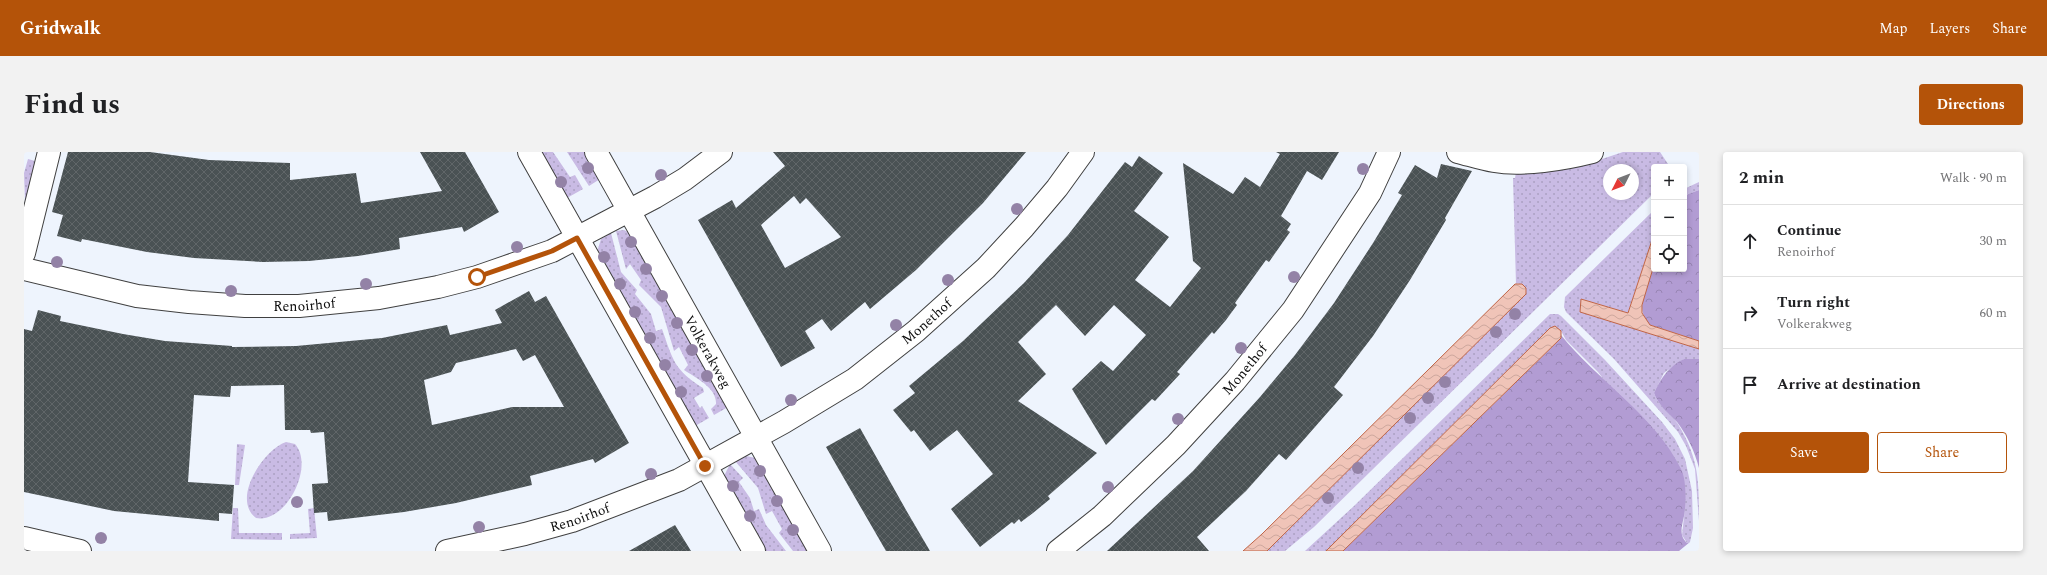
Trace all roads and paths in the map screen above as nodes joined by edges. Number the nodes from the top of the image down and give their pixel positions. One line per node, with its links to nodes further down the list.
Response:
1 (49, 152): 11 (street)
2 (529, 152): 10 (street)
3 (596, 152): 9 (street, Volkerakweg)
4 (721, 152): 9 (street)
5 (1083, 152): 13 (street, Monethof)
6 (1389, 152): 20 (street, Monethof)
7 (1458, 152): 8 (street)
8 (1592, 152)
9 (629, 211): 10 (street, Renoirhof); 13 (street, Volkerakweg)
10 (577, 238): 12 (street, Renoirhof); 14 (street)
11 (24, 253)
12 (24, 269)
13 (756, 438): 14 (street, Monethof); 19 (street, Volkerakweg)
14 (705, 466): 17 (street, Renoirhof); 18 (street)
15 (24, 538): 16 (street)
16 (80, 551)
17 (447, 551)
18 (754, 551)
19 (820, 551)
20 (1058, 551)

